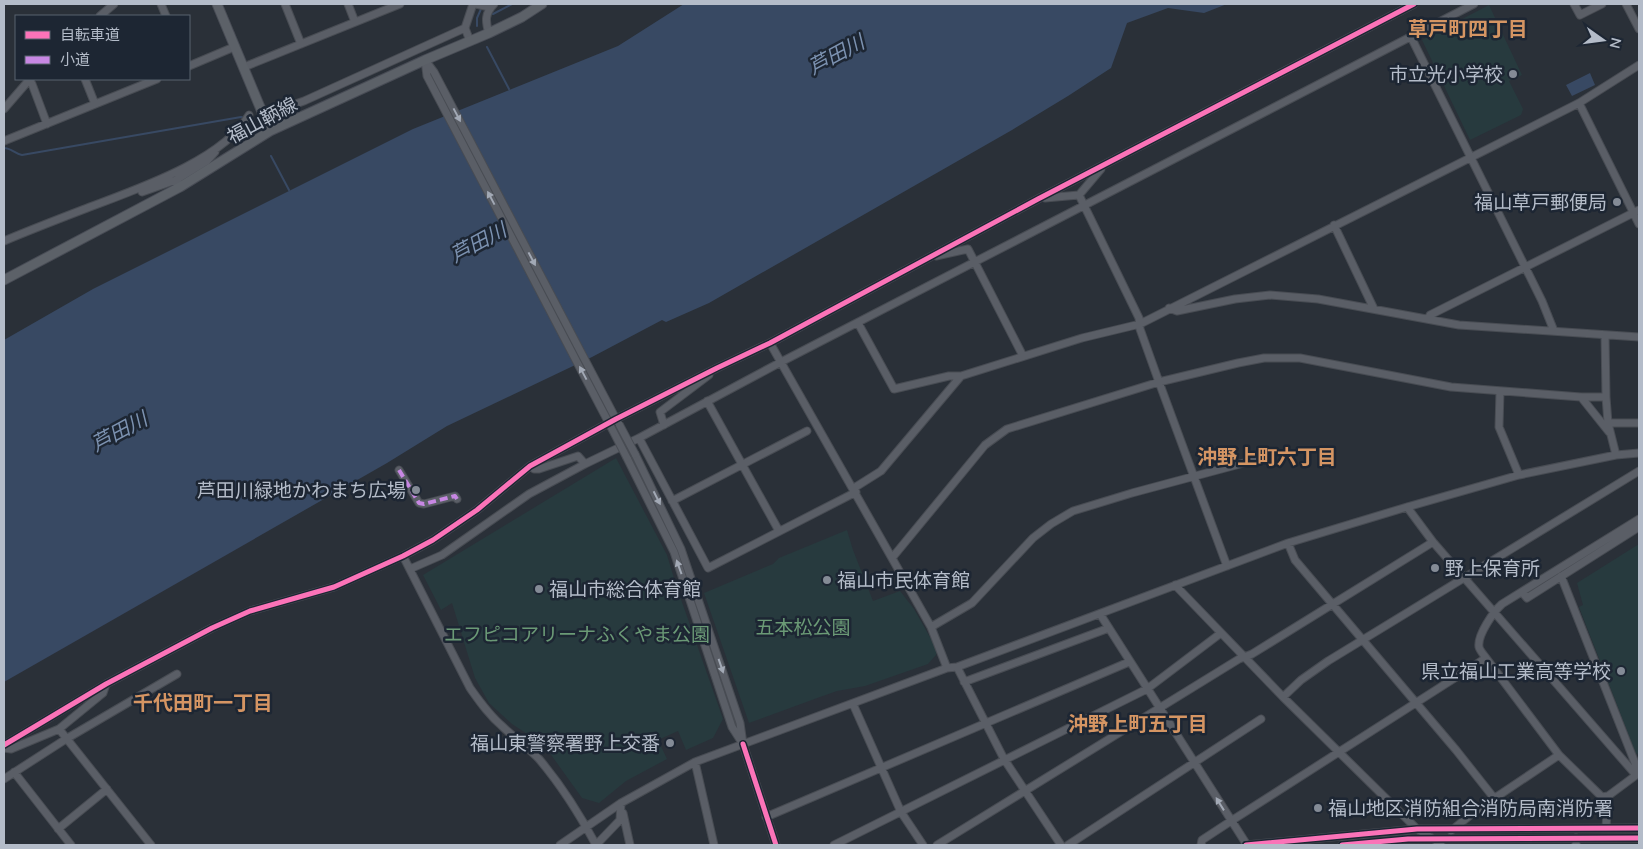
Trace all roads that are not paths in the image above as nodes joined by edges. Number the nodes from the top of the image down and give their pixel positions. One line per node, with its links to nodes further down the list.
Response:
1 (217, 4): 20 (main road)
2 (285, 4): 19 (street)
3 (348, 4): 13 (street)
4 (400, 4): 13 (street)
5 (475, 4): 12 (street); 14 (street)
6 (542, 4): 16 (main road, 福山鞆線)
7 (1414, 4): 39 (street)
8 (1474, 4): 17 (street)
9 (1574, 4): 10 (street)
10 (1602, 4)
11 (1626, 4): 15 (street)
12 (489, 6): 16 (street)
13 (355, 22): 19 (street)
14 (465, 28): 18 (street); 32 (street)
15 (1639, 29)
16 (489, 33): 18 (main road, 福山鞆線)
17 (1410, 37): 38 (street); 44 (street)
18 (470, 42): 21 (main road, 福山鞆線)
19 (301, 44): 24 (street)
20 (234, 46): 23 (street); 24 (main road)
21 (425, 60): 35 (main road, 福山鞆線); 71 (street, one-way to 71); 71 (street, one-way to 21)
22 (1639, 65): 29 (street)
23 (190, 66)
24 (244, 68): 32 (main road)
25 (28, 80): 31 (street)
26 (30, 80): 34 (street)
27 (84, 80): 30 (street)
28 (140, 82): 30 (street)
29 (1579, 103): 38 (street); 45 (street)
30 (95, 104): 34 (street)
31 (4, 108)
32 (264, 115): 35 (main road)
33 (248, 118): 37 (street)
34 (47, 124): 36 (street)
35 (270, 131): 40 (main road, 福山鞆線)
36 (4, 141)
37 (220, 146): 40 (street); 41 (street)
38 (1470, 157): 47 (street); 51 (street)
39 (1102, 167): 42 (street); 43 (street)
40 (178, 183): 41 (street); 52 (main road, 福山鞆線)
41 (122, 195): 48 (street)
42 (1079, 195): 43 (street); 44 (street)
43 (1038, 199): 49 (street)
44 (1083, 206): 50 (street); 57 (street)
45 (1637, 211): 46 (street); 51 (street)
46 (1639, 224)
47 (1334, 225): 53 (street); 54 (street)
48 (4, 241)
49 (926, 259): 50 (street); 61 (street)
50 (975, 262): 56 (street); 62 (street)
51 (1525, 267): 55 (street); 58 (street)
52 (4, 280)
53 (1169, 308): 54 (street); 57 (street)
54 (1374, 308): 55 (street)
55 (1428, 319): 58 (street)
56 (858, 322): 63 (street); 65 (street)
57 (1140, 324): 62 (street); 66 (street)
58 (1554, 331): 59 (street)
59 (1605, 335): 60 (street); 69 (street)
60 (1639, 337)
61 (770, 343): 63 (street); 64 (street)
62 (1023, 356): 65 (street)
63 (781, 362): 70 (street); 88 (street)
64 (717, 368): 71 (street); 74 (street)
65 (961, 376): 88 (street)
66 (1159, 382): 67 (street); 87 (street); 98 (street)
67 (1500, 391): 68 (street); 86 (street)
68 (1581, 397): 69 (street); 76 (street)
69 (1606, 397): 72 (street)
70 (707, 401): 74 (street); 82 (street)
71 (612, 420): 83 (street); 129 (street, one-way to 71, bridge); 129 (street, one-way to 129, bridge)
72 (1608, 423): 73 (street); 76 (street)
73 (1639, 423)
74 (664, 425): 77 (street)
75 (807, 431): 82 (street)
76 (1610, 433): 79 (street)
77 (639, 438): 81 (street); 90 (street)
78 (1639, 453): 79 (street)
79 (1616, 455): 86 (street)
80 (1266, 457): 87 (street)
81 (585, 464): 83 (street); 100 (street)
82 (742, 464): 90 (street); 94 (street)
83 (530, 466): 97 (street)
84 (399, 470): 89 (street)
85 (1639, 471): 102 (street)
86 (1519, 475): 91 (street)
87 (1194, 477): 99 (street); 108 (street)
88 (855, 490): 94 (street); 98 (street)
89 (458, 499)
90 (672, 501): 94 (street)
91 (1407, 507): 95 (street); 96 (street)
92 (1639, 519): 104 (street)
93 (1639, 527): 101 (street)
94 (779, 531)
95 (1433, 542): 102 (street); 105 (street)
96 (1288, 543): 99 (street); 105 (street)
97 (403, 556): 100 (street); 119 (street)
98 (892, 558): 108 (street)
99 (1227, 566): 103 (street)
100 (410, 569): 148 (street)
101 (1561, 576): 104 (street); 138 (street)
102 (1464, 577): 106 (street); 111 (street)
103 (1175, 585): 107 (street); 110 (street)
104 (1522, 592): 106 (street)
105 (1333, 604): 111 (street); 112 (street)
106 (1494, 611): 113 (street); 138 (street)
107 (1100, 614): 109 (street); 116 (street)
108 (931, 627): 115 (street)
109 (1108, 628): 114 (street); 118 (street)
110 (1221, 633): 112 (street); 120 (street)
111 (1362, 640): 121 (street); 122 (street)
112 (1245, 657): 121 (street); 124 (street)
113 (1486, 658): 122 (street); 132 (street)
114 (1129, 662): 120 (street); 126 (street)
115 (947, 668): 116 (street); 123 (street)
116 (957, 668): 118 (street)
117 (177, 674): 128 (street)
118 (964, 682): 126 (street)
119 (106, 684): 127 (street); 130 (street)
120 (1146, 689): 124 (street); 133 (street)
121 (1283, 696): 131 (street)
122 (1416, 703): 131 (street); 143 (street)
123 (853, 704): 129 (street); 136 (street)
124 (1159, 709): 135 (street); 141 (street)
125 (1261, 719): 135 (street)
126 (985, 723): 133 (street); 136 (street)
127 (59, 729): 128 (street); 130 (street)
128 (66, 739): 137 (street); 140 (street)
129 (743, 744): 134 (street); 146 (street)
130 (4, 746)
131 (1339, 752): 147 (street); 152 (street)
132 (1560, 755): 142 (street); 143 (street)
133 (1004, 759): 141 (street); 145 (street)
134 (696, 762): 144 (street); 162 (street)
135 (1194, 762): 147 (street, one-way to 135); 168 (street)
136 (880, 767): 145 (street); 146 (street)
137 (14, 772): 139 (street); 149 (street)
138 (1638, 773): 142 (street)
139 (4, 779)
140 (107, 789): 149 (street); 158 (street)
141 (1025, 791): 166 (street); 167 (street)
142 (1608, 796): 150 (street)
143 (1494, 798): 153 (street)
144 (621, 803): 148 (street); 160 (street); 161 (street)
145 (901, 812): 164 (street); 165 (street)
146 (766, 817): 163 (street)
147 (1231, 821): 169 (street); 170 (street)
148 (586, 827): 159 (street); 160 (street)
149 (58, 828): 157 (street)
150 (1606, 828): 151 (street); 153 (street)
151 (1639, 828)
152 (1417, 829): 153 (street); 156 (street); 170 (street)
153 (1453, 830): 156 (street)
154 (1639, 838): 155 (street)
155 (1576, 841): 156 (street)
156 (1438, 842): 171 (street); 172 (street)
157 (71, 845)
158 (150, 845)
159 (560, 845)
160 (596, 845)
161 (630, 845)
162 (714, 845)
163 (776, 845)
164 (834, 845)
165 (923, 845)
166 (937, 845)
167 (1061, 845)
168 (1068, 845)
169 (1201, 845)
170 (1246, 845)
171 (1342, 845)
172 (1428, 845)

